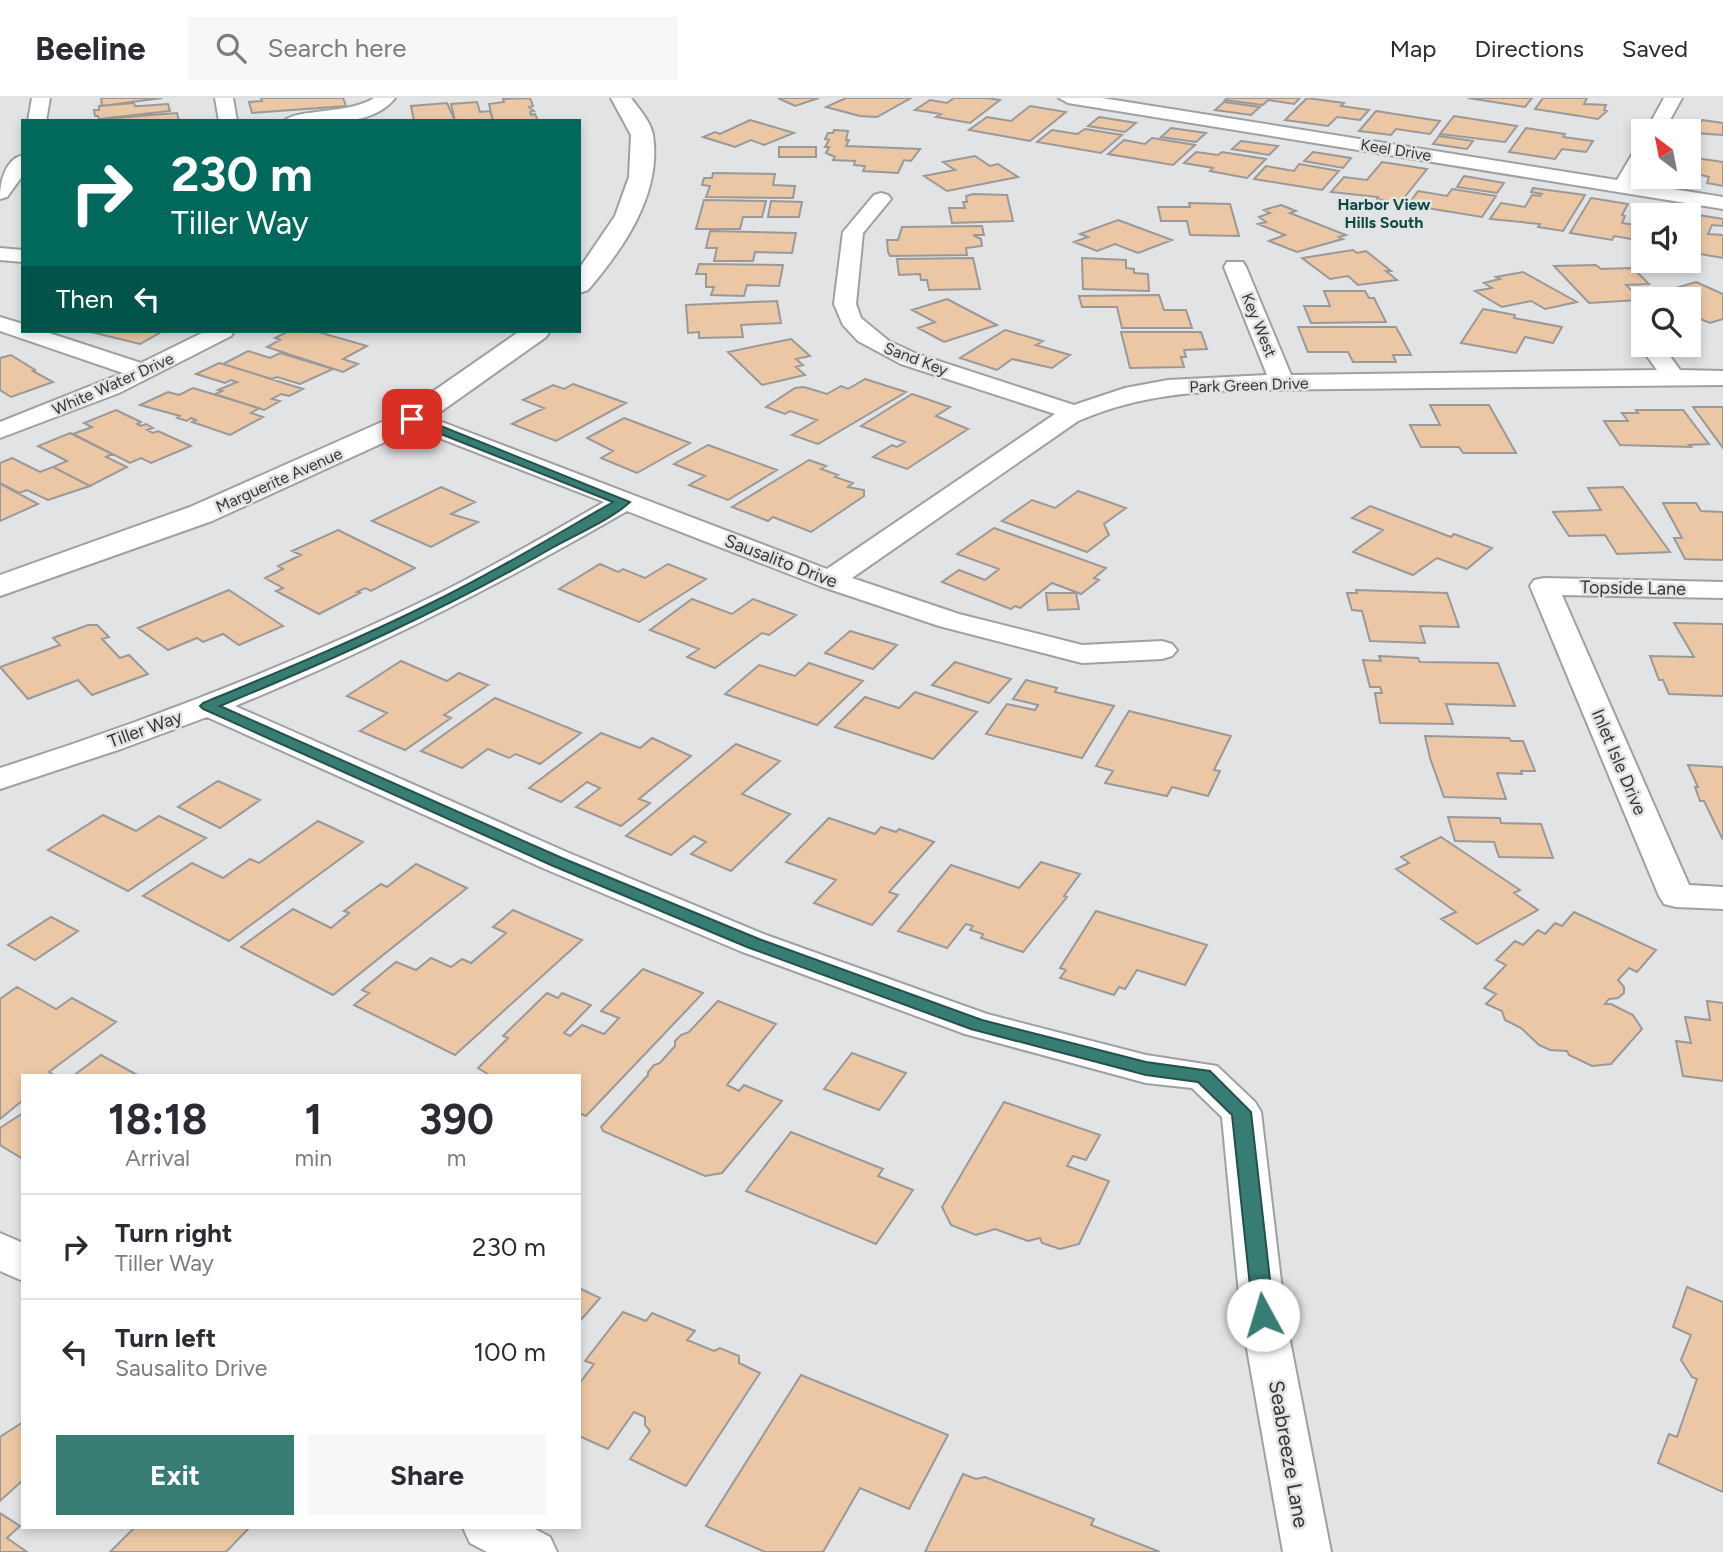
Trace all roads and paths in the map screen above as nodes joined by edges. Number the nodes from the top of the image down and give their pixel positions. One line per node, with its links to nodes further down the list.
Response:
1 (41, 98): 7 (street)
2 (224, 98): 8 (street)
3 (386, 98): 9 (street)
4 (621, 98): 20 (street)
5 (1068, 98): 13 (street, Keel Drive)
6 (1673, 98): 10 (street)
7 (37, 119)
8 (228, 119)
9 (310, 119)
10 (1662, 119)
11 (21, 164): 14 (street)
12 (1631, 173): 13 (street)
13 (1623, 187): 16 (street, Keel Drive)
14 (0, 193)
15 (881, 199): 32 (street, Sand Key)
16 (1723, 203)
17 (0, 254): 18 (street)
18 (21, 256)
19 (1235, 267): 31 (street, Key West)
20 (581, 283)
21 (21, 315): 22 (street)
22 (0, 324): 23 (street)
23 (21, 331)
24 (27, 333): 28 (street)
25 (219, 333): 28 (street, White Water Drive)
26 (534, 333): 33 (street, Marguerite Avenue)
27 (1659, 357): 29 (street)
28 (144, 372): 34 (street, White Water Drive)
29 (1673, 377): 30 (street, Park Green Drive); 31 (street, Park Green Drive)
30 (1723, 378)
31 (1282, 383): 32 (street, Park Green Drive)
32 (1075, 413): 36 (street, Park Green Drive)
33 (412, 419): 35 (street, Sausalito Drive); 37 (street, Marguerite Avenue)
34 (0, 431)
35 (624, 502): 36 (street, Sausalito Drive); 41 (street, Tiller Way)
36 (830, 580): 40 (street, Sausalito Drive)
37 (0, 586)
38 (1544, 586): 39 (street, Topside Lane); 43 (street, Inlet Isle Drive)
39 (1723, 590)
40 (1162, 650)
41 (208, 706): 42 (street, Tiller Way); 48 (street, Seabreeze Lane)
42 (0, 779)
43 (1723, 898)
44 (0, 1250): 45 (street)
45 (21, 1263)
46 (489, 1529): 47 (street)
47 (533, 1552)
48 (1307, 1552)

